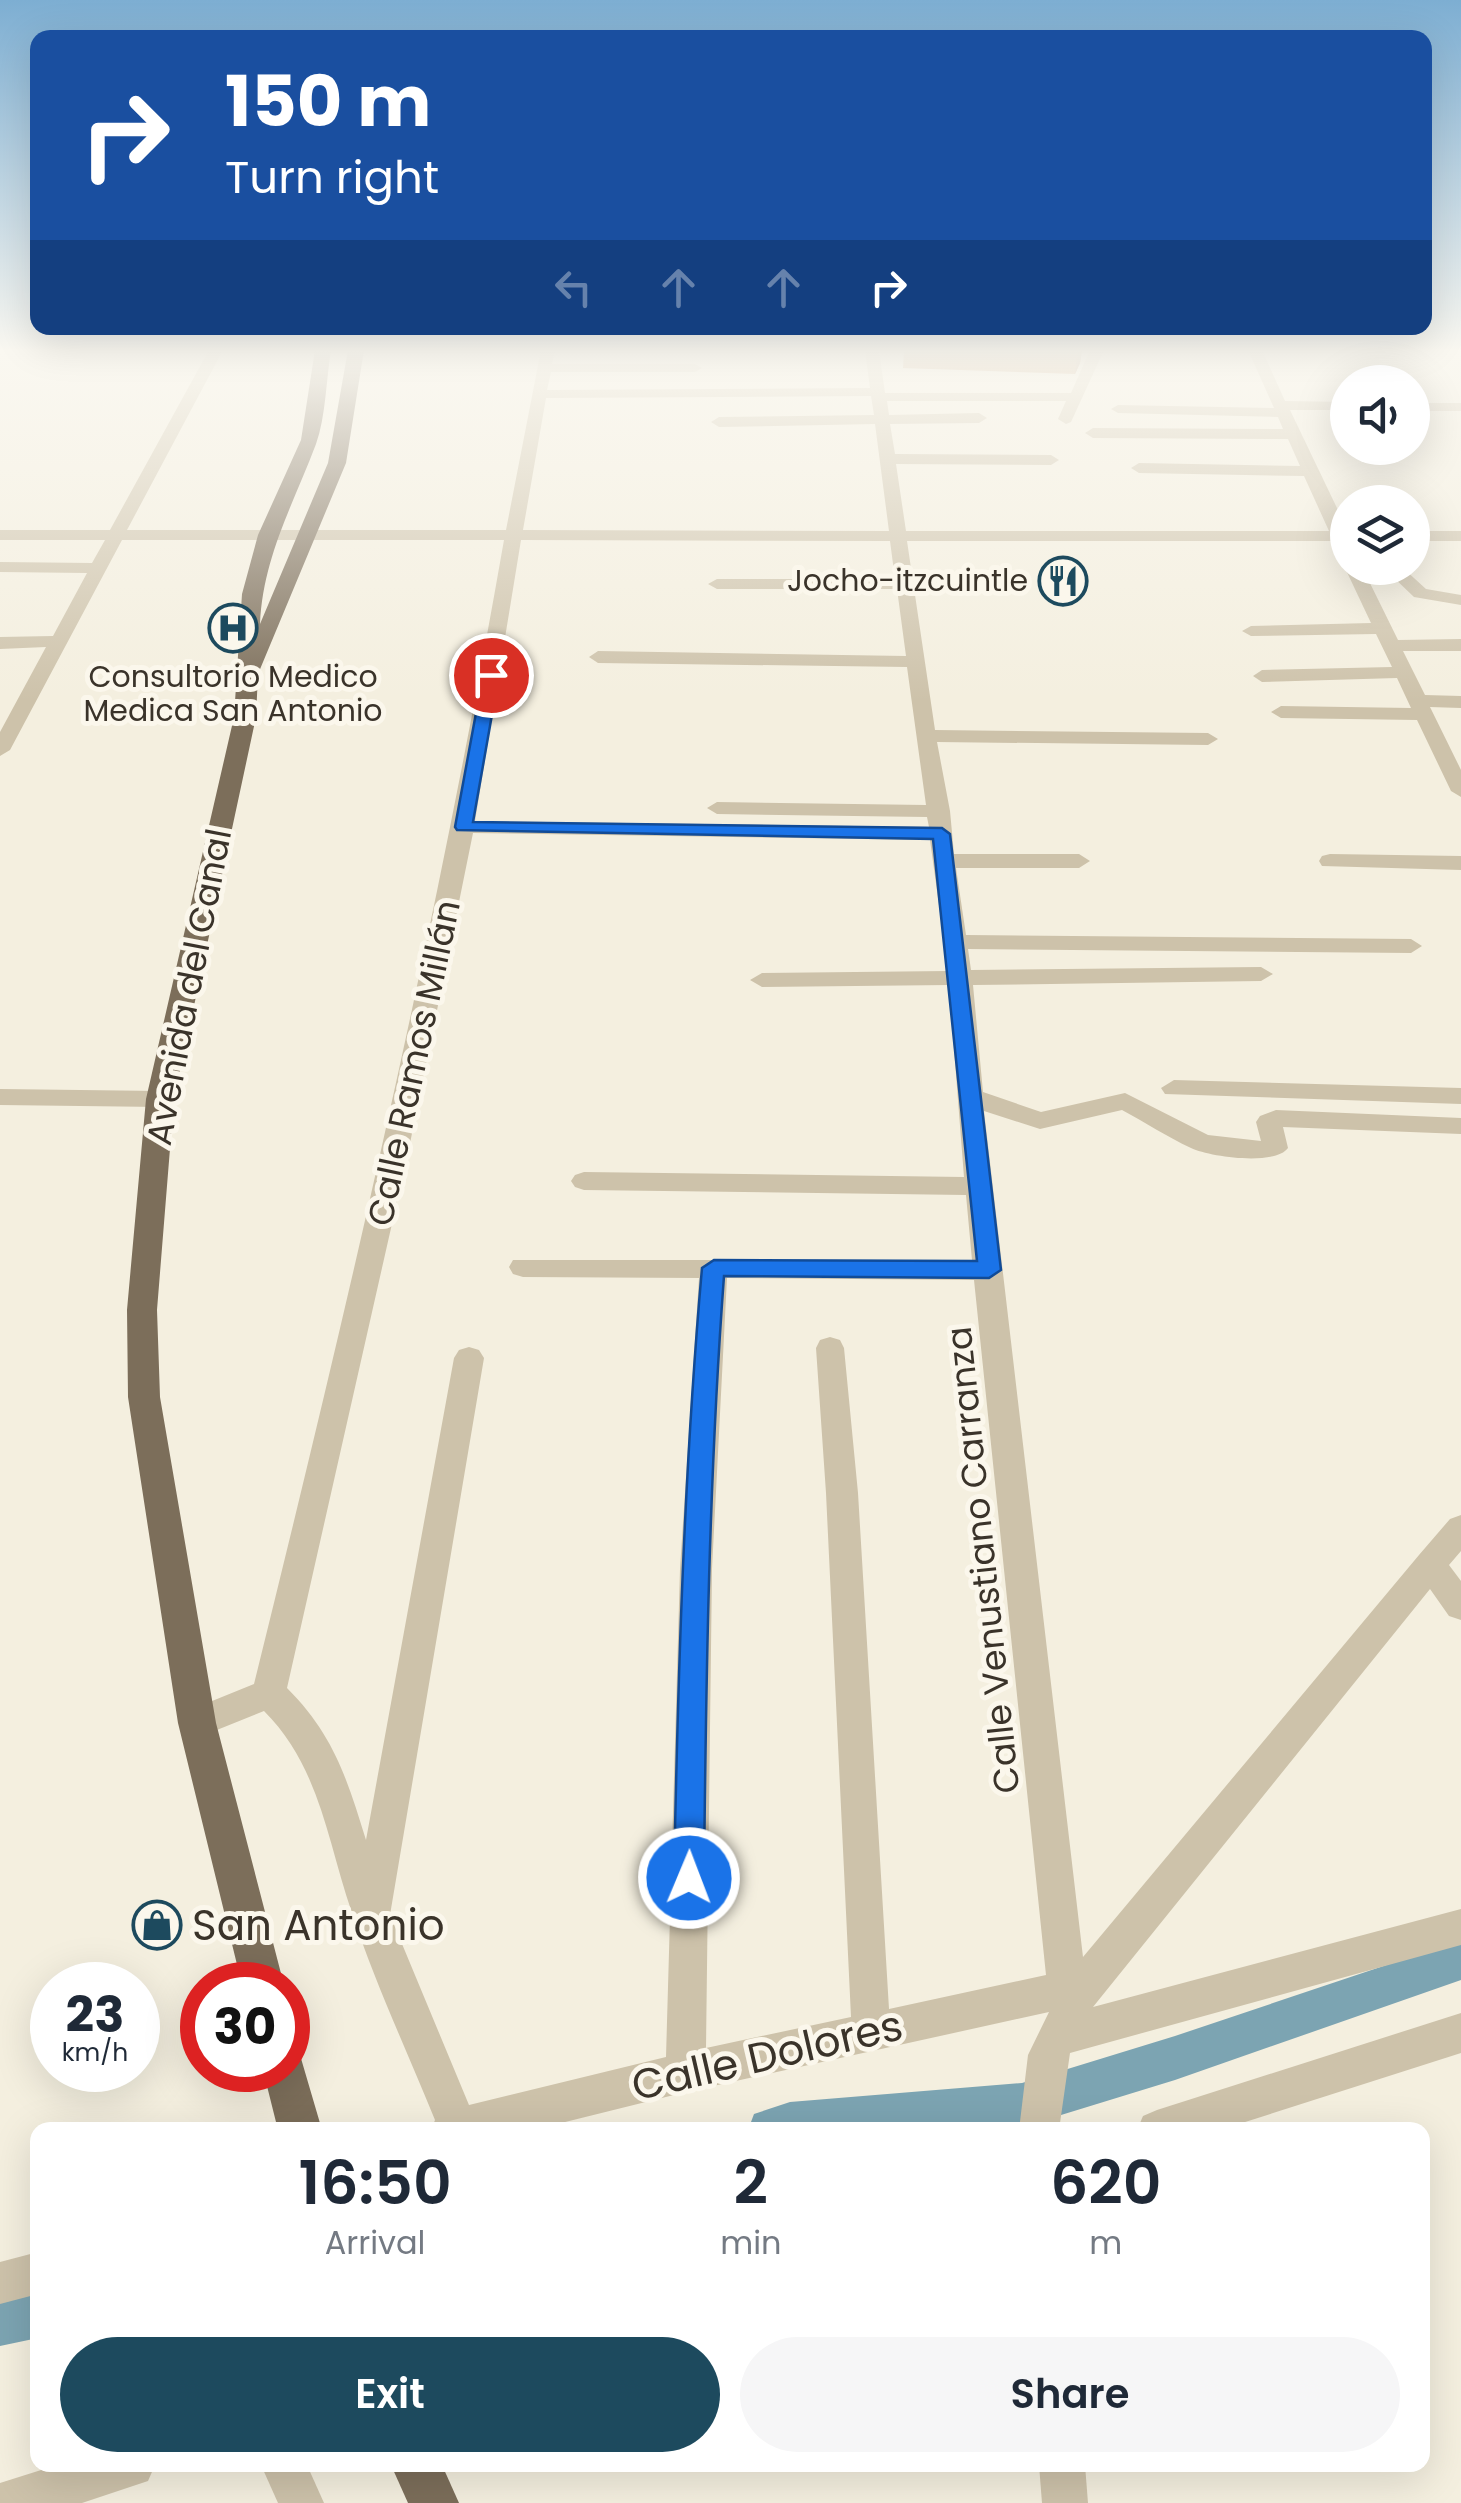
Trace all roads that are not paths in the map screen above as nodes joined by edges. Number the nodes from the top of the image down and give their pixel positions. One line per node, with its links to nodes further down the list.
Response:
1 (153, 467): 15 (street)
2 (280, 467): 12 (main road)
3 (296, 467): 12 (main road, Avenida del Canal)
4 (310, 467): 13 (main road)
5 (335, 467): 13 (main road)
6 (526, 467): 16 (street, Calle Ramos Millán)
7 (887, 467): 17 (street, Calle Venustiano Carranza)
8 (1309, 467): 10 (street)
9 (1139, 468): 10 (street)
10 (1311, 471): 11 (street)
11 (1330, 510)
12 (270, 527): 13 (street); 15 (street); 36 (main road, Avenida del Canal)
13 (313, 527): 16 (street); 36 (main road)
14 (0, 535): 15 (street)
15 (115, 536): 22 (street)
16 (512, 536): 17 (street); 47 (street, Calle Ramos Millán)
17 (896, 536): 18 (street); 24 (street, Calle Venustiano Carranza)
18 (1330, 536)
19 (1430, 536): 20 (street)
20 (1461, 536)
21 (0, 567): 22 (street)
22 (98, 568): 31 (street)
23 (717, 584): 24 (street)
24 (903, 584): 34 (street, Calle Venustiano Carranza)
25 (1363, 585): 29 (street)
26 (1412, 585): 27 (street)
27 (1461, 600)
28 (1251, 631): 29 (street)
29 (1389, 637): 32 (street); 35 (street)
30 (0, 642): 31 (street)
31 (59, 642): 44 (street)
32 (1461, 645)
33 (598, 658): 34 (street)
34 (915, 662): 42 (street, Calle Venustiano Carranza)
35 (1406, 672): 37 (street); 40 (street)
36 (250, 673): 61 (main road, Avenida del Canal)
37 (1262, 676)
38 (1461, 702): 40 (street)
39 (1281, 712): 40 (street)
40 (1426, 716): 41 (street); 45 (street)
41 (1461, 731)
42 (928, 736): 43 (street); 48 (street, Calle Venustiano Carranza)
43 (1208, 739)
44 (0, 750)
45 (1461, 791)
46 (718, 808): 48 (street)
47 (464, 827): 48 (street); 73 (street, Calle Ramos Millán)
48 (942, 836): 49 (street); 52 (street, Calle Venustiano Carranza)
49 (1079, 861)
50 (1330, 861): 51 (street)
51 (1461, 863)
52 (956, 942): 53 (street); 55 (street, Calle Venustiano Carranza)
53 (1411, 946)
54 (1261, 974): 55 (street)
55 (960, 975): 56 (street); 60 (street, Calle Venustiano Carranza)
56 (762, 980)
57 (1174, 1088): 58 (street)
58 (1461, 1096)
59 (0, 1097): 61 (street)
60 (970, 1097): 62 (street); 64 (street, Calle Venustiano Carranza)
61 (160, 1099): 74 (main road, Avenida del Canal)
62 (1461, 1126)
63 (584, 1181): 64 (street)
64 (978, 1186): 67 (street, Calle Venustiano Carranza)
65 (522, 1267): 66 (street)
66 (714, 1268): 67 (street); 82 (street)
67 (989, 1270): 78 (street, Calle Venustiano Carranza)
68 (830, 1348): 79 (street)
69 (468, 1358): 75 (street)
70 (1461, 1528): 71 (street)
71 (1430, 1564): 72 (street); 78 (street)
72 (1461, 1606)
73 (269, 1693): 74 (street); 75 (street)
74 (197, 1723): 77 (main road, Avenida del Canal)
75 (371, 1914): 85 (street)
76 (1461, 1927): 81 (street)
77 (257, 1962)
78 (1076, 1987): 79 (street, Calle Dolores); 81 (street)
79 (871, 2031): 82 (street, Calle Dolores)
80 (1461, 2034): 88 (street)
81 (1051, 2053): 87 (street)
82 (686, 2072): 86 (street, Calle Dolores)
83 (290, 2092): 84 (main road)
84 (298, 2122)
85 (451, 2122)
86 (482, 2122)
87 (1040, 2122)
88 (1182, 2122)
89 (30, 2276): 90 (street)
90 (0, 2282)
91 (109, 2472): 95 (street)
92 (287, 2472): 96 (street)
93 (419, 2472): 97 (main road)
94 (1063, 2472): 98 (street)
95 (6, 2503)
96 (301, 2503)
97 (434, 2503)
98 (1065, 2503)

